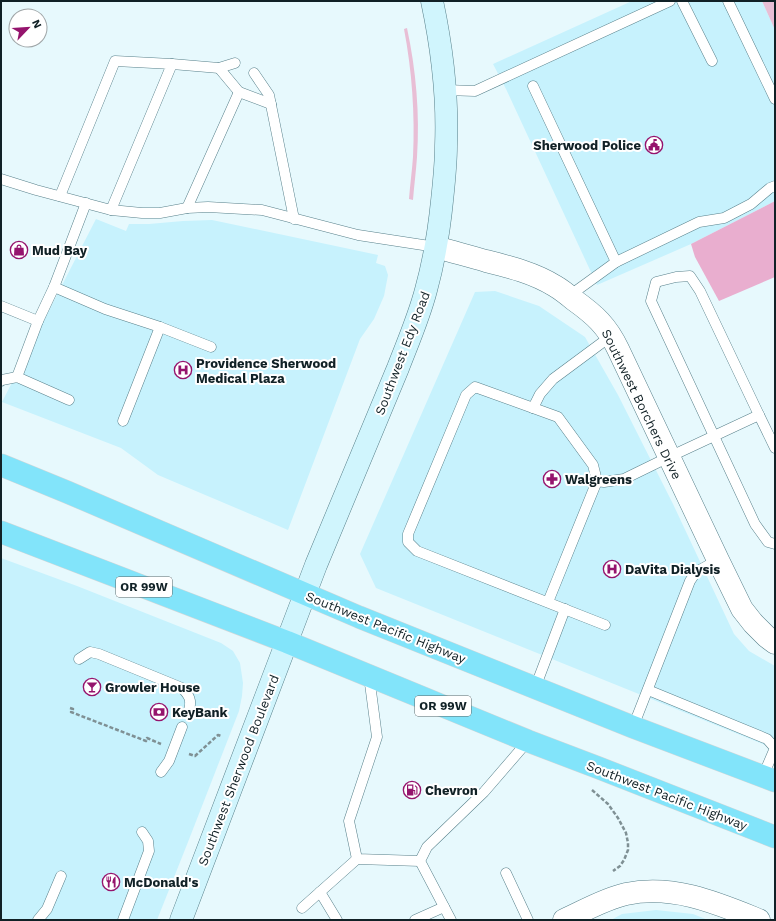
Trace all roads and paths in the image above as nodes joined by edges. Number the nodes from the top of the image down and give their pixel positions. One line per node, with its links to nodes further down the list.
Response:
1 (432, 1): 11 (main road, Southwest Edy Road)
2 (670, 1): 11 (lane)
3 (682, 1): 5 (lane)
4 (728, 1): 13 (lane)
5 (712, 61)
6 (235, 63): 8 (lane)
7 (172, 64): 8 (lane); 17 (lane); 20 (lane)
8 (220, 68): 12 (lane)
9 (254, 73): 14 (lane)
10 (533, 86): 23 (lane)
11 (445, 90): 22 (main road, Southwest Edy Road)
12 (239, 92): 14 (lane); 19 (lane)
13 (775, 99)
14 (271, 104): 21 (lane)
15 (1, 179): 17 (lane)
16 (775, 186): 23 (lane)
17 (60, 196): 18 (lane)
18 (86, 203): 20 (lane); 24 (lane)
19 (187, 208): 20 (lane); 21 (lane)
20 (111, 210)
21 (294, 219): 22 (lane)
22 (436, 247): 25 (street, Southwest Borchers Drive); 45 (main road, Southwest Edy Road)
23 (616, 262): 25 (lane)
24 (54, 286): 27 (lane); 28 (lane)
25 (569, 296): 29 (street, Southwest Borchers Drive)
26 (1, 306): 27 (lane)
27 (38, 320): 31 (lane)
28 (160, 327): 30 (lane); 36 (lane)
29 (611, 336): 34 (lane); 39 (street, Southwest Borchers Drive)
30 (211, 347)
31 (17, 377): 32 (lane); 33 (lane)
32 (1, 381)
33 (69, 400)
34 (533, 408): 41 (lane); 46 (lane)
35 (759, 415): 37 (lane); 37 (lane); 38 (lane)
36 (123, 421)
37 (713, 436): 39 (lane); 43 (lane)
38 (775, 448)
39 (669, 457): 41 (lane); 44 (street, Southwest Borchers Drive)
40 (1, 465): 45 (highway, Southwest Pacific Highway)
41 (597, 481): 46 (lane)
42 (1, 532): 49 (highway, Southwest Pacific Highway / OR 99W)
43 (775, 544)
44 (718, 560): 50 (street, Southwest Borchers Drive); 54 (lane)
45 (306, 594): 49 (main road, Southwest Edy Road); 53 (highway, Southwest Pacific Highway)
46 (548, 602): 47 (lane)
47 (565, 609): 48 (lane); 53 (lane)
48 (604, 625)
49 (287, 642): 52 (highway, Southwest Pacific Highway / OR 99W); 80 (main road, Southwest Sherwood Boulevard)
50 (775, 642)
51 (79, 659): 56 (lane)
52 (369, 676): 60 (highway, Southwest Pacific Highway / OR 99W); 68 (lane)
53 (535, 688): 58 (highway, Southwest Pacific Highway)
54 (648, 690): 58 (lane); 64 (lane)
55 (70, 708): 61 (path)
56 (189, 710)
57 (182, 727): 63 (lane)
58 (633, 728): 64 (highway, Southwest Pacific Highway)
59 (221, 736): 62 (path)
60 (528, 741): 67 (highway, Southwest Pacific Highway / OR 99W); 69 (lane)
61 (162, 744)
62 (189, 754)
63 (161, 772)
64 (769, 779)
65 (592, 790): 70 (path)
66 (142, 832): 79 (lane)
67 (775, 837)
68 (357, 859): 69 (lane); 73 (lane)
69 (420, 861): 74 (lane)
70 (613, 871)
71 (506, 873): 84 (lane)
72 (61, 876): 76 (lane)
73 (320, 892): 75 (lane); 81 (lane)
74 (444, 907): 82 (lane); 83 (lane)
75 (302, 908)
76 (47, 909): 77 (lane); 78 (lane)
77 (38, 920)
78 (51, 920)
79 (123, 920)
80 (181, 920)
81 (337, 920)
82 (415, 920)
83 (451, 920)
84 (528, 920)
85 (564, 920): 86 (street)
86 (759, 920)

